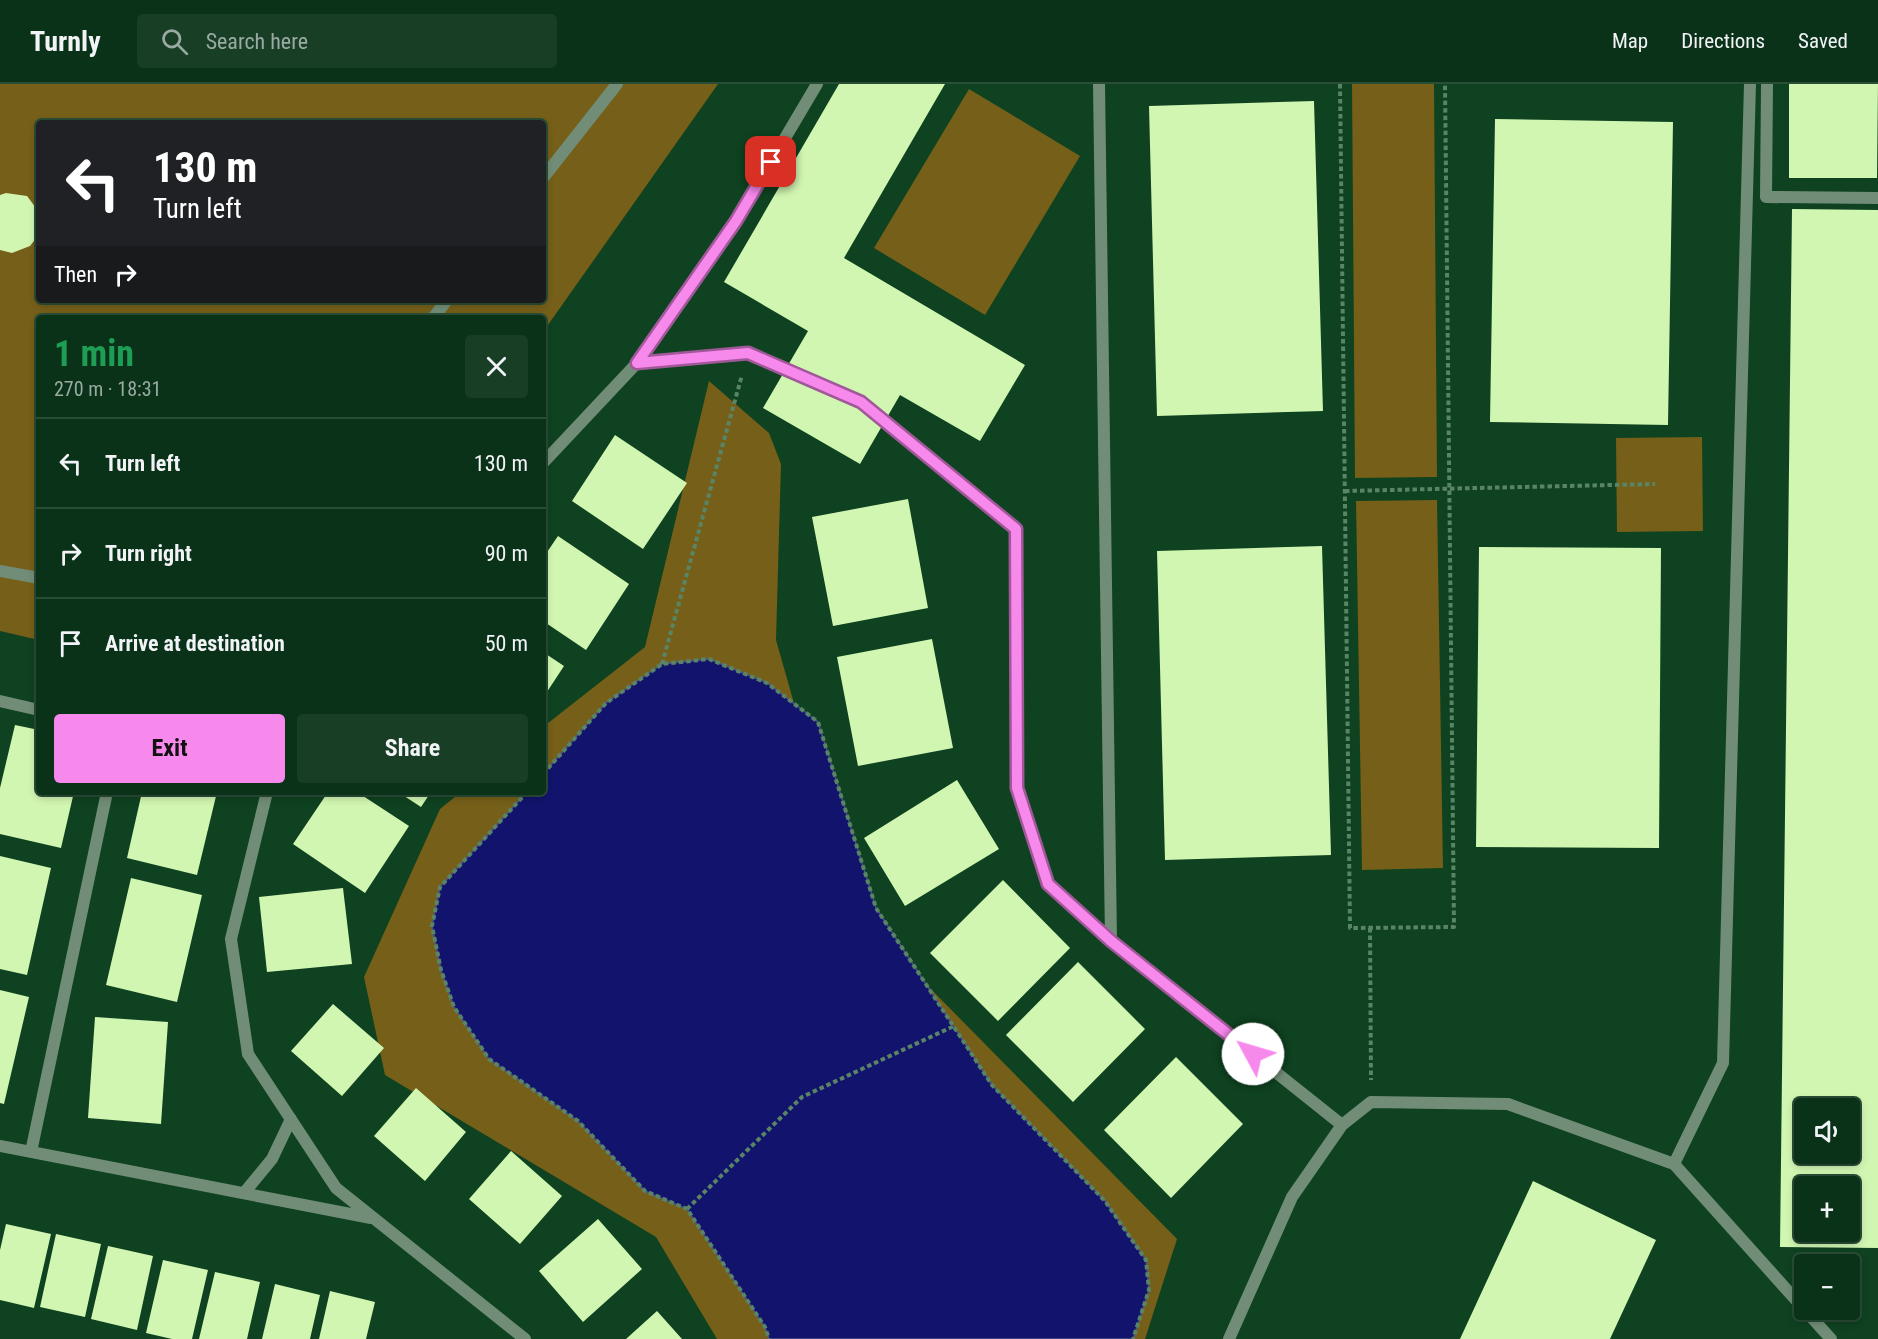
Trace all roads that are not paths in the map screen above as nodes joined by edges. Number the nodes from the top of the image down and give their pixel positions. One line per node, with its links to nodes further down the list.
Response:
1 (617, 84): 6 (lane)
2 (817, 84): 10 (lane)
3 (1099, 84): 18 (lane)
4 (1750, 84): 23 (lane)
5 (1767, 84): 7 (lane)
6 (546, 174)
7 (1878, 198)
8 (445, 303): 9 (lane)
9 (435, 315)
10 (637, 363): 11 (lane); 18 (lane)
11 (546, 460)
12 (0, 571): 13 (lane)
13 (36, 577)
14 (0, 701): 15 (lane)
15 (36, 709)
16 (106, 795): 22 (lane)
17 (266, 795): 19 (lane)
18 (1111, 941): 20 (lane)
19 (291, 1119): 24 (lane); 25 (lane)
20 (1342, 1125): 23 (lane); 29 (lane)
21 (0, 1146): 22 (lane)
22 (31, 1152): 24 (lane)
23 (1674, 1164): 26 (lane)
24 (244, 1193): 25 (lane)
25 (375, 1219): 28 (lane)
26 (1794, 1298)
27 (1814, 1320): 30 (lane); 31 (lane)
28 (525, 1339)
29 (1229, 1339)
30 (1818, 1339)
31 (1831, 1339)

